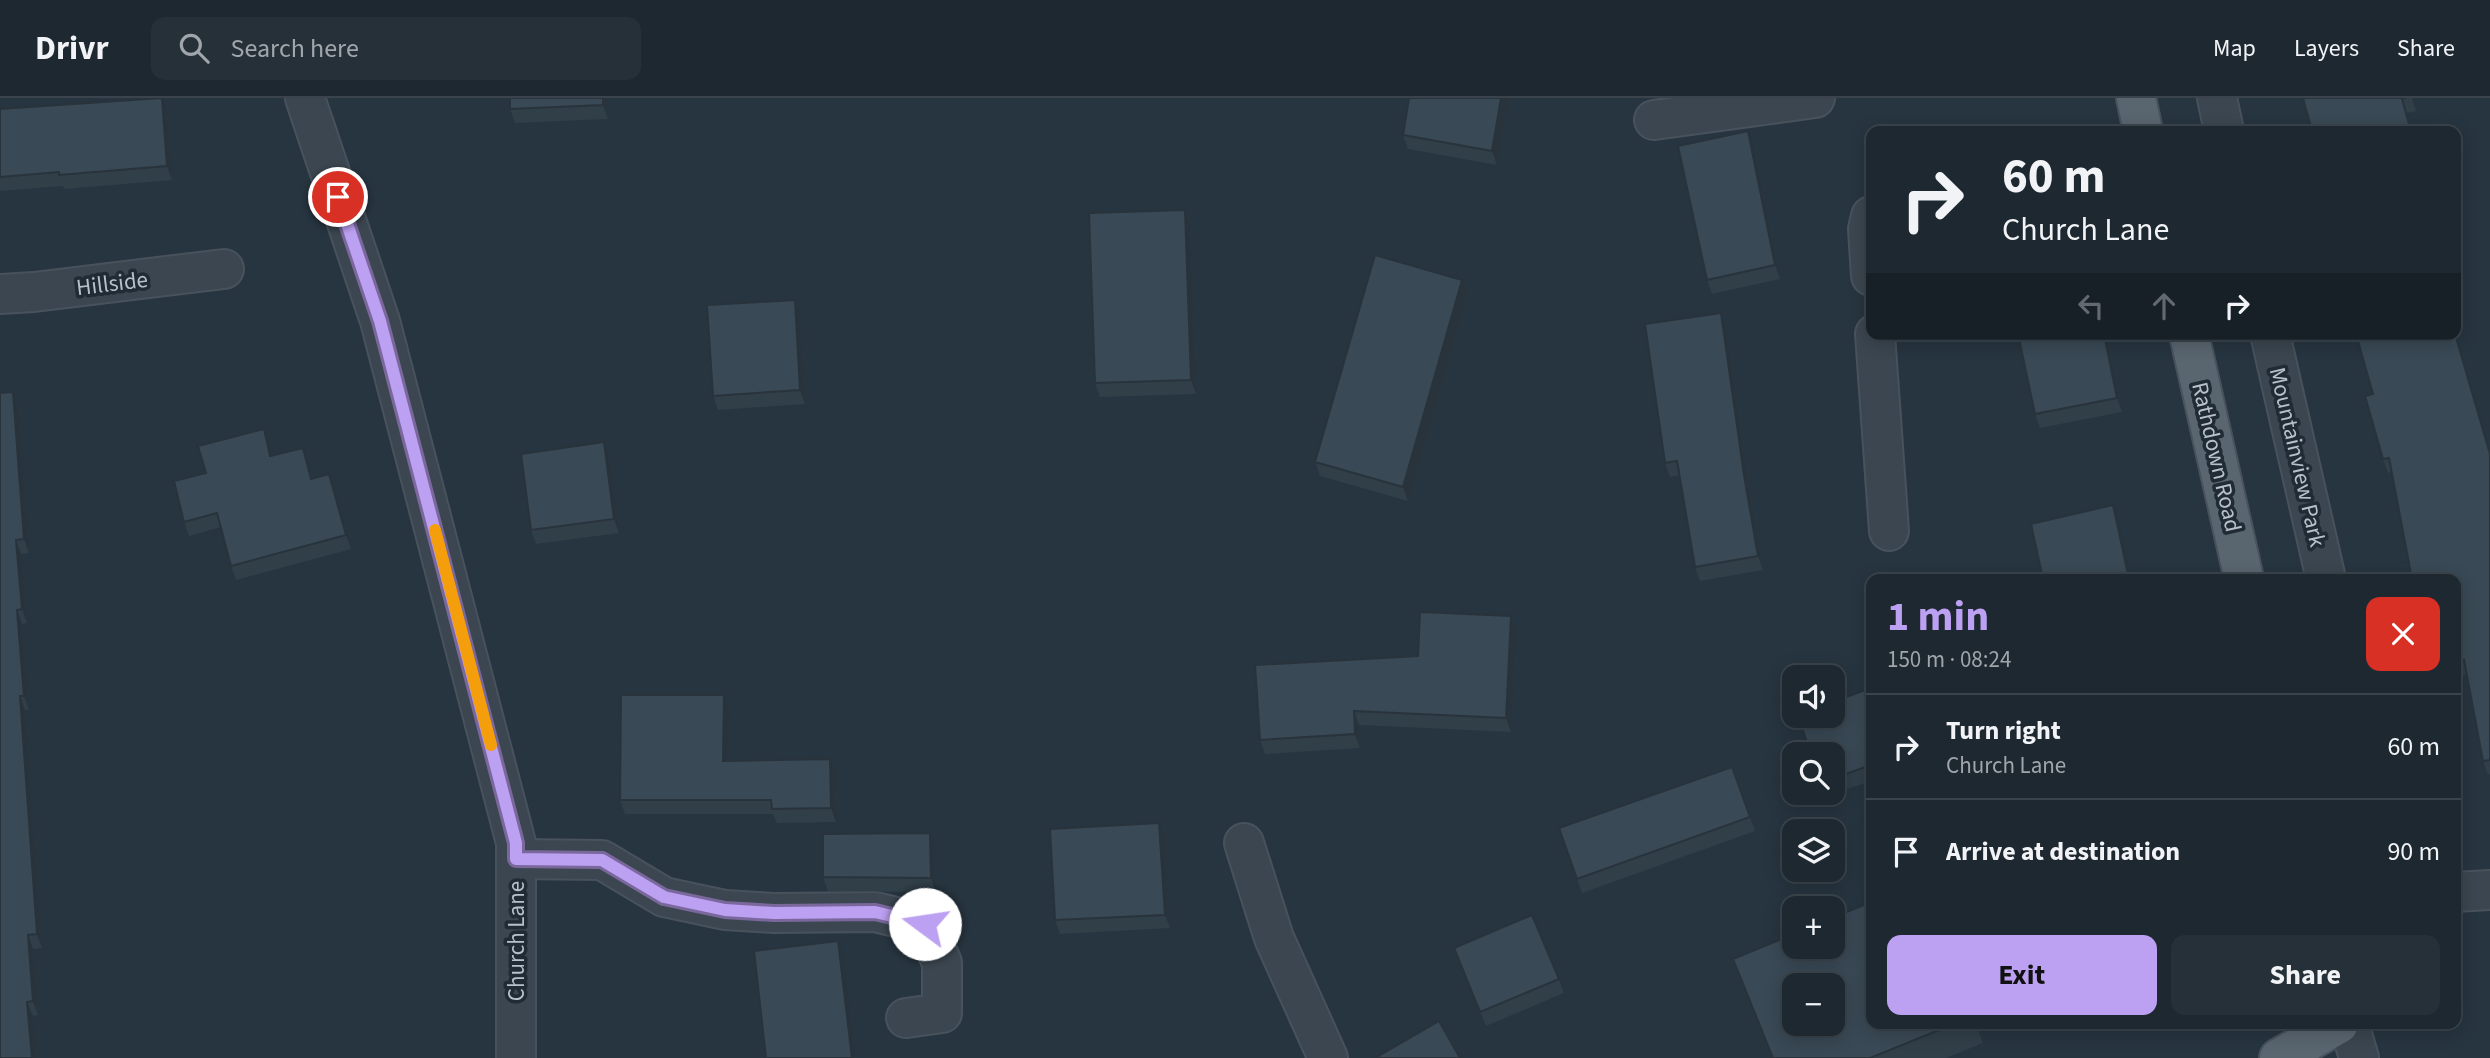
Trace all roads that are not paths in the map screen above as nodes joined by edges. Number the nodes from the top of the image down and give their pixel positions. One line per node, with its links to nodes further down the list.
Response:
1 (305, 98): 17 (street, Church Lane)
2 (1815, 98): 5 (street)
3 (2136, 98): 6 (main road)
4 (2217, 98): 7 (street)
5 (1654, 120)
6 (2142, 126)
7 (2223, 126)
8 (224, 269): 9 (street, Hillside)
9 (0, 294)
10 (1875, 340): 13 (street)
11 (2190, 340): 14 (main road, Rathdown Road)
12 (2271, 340): 15 (street, Mountainview Park)
13 (1889, 531)
14 (2243, 574)
15 (2325, 574)
16 (1244, 843): 24 (street)
17 (516, 859): 20 (street); 23 (street, Church Lane)
18 (2490, 890): 19 (street)
19 (2461, 892)
20 (906, 1018)
21 (2330, 1029): 25 (main road)
22 (2350, 1029): 26 (street)
23 (516, 1058)
24 (1328, 1058)
25 (2280, 1058)
26 (2359, 1058)

